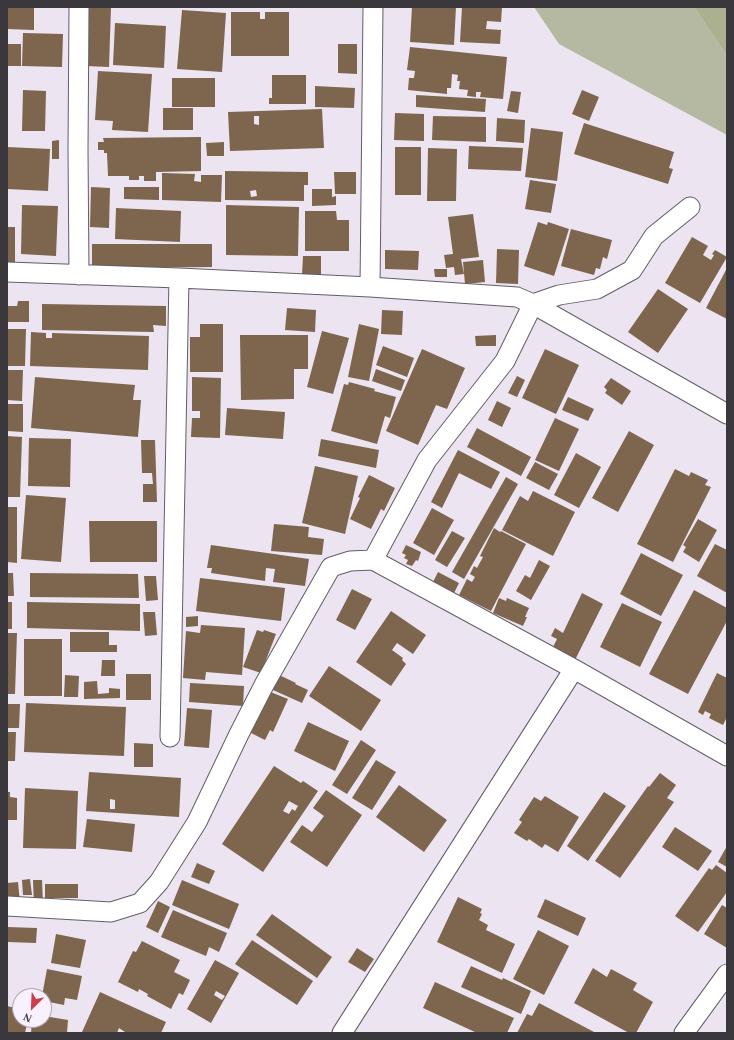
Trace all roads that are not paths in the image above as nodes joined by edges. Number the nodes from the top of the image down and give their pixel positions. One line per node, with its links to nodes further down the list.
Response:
1 (79, 7): 5 (street)
2 (373, 7): 7 (street)
3 (690, 207): 8 (street)
4 (7, 272): 5 (street)
5 (79, 275): 6 (street)
6 (179, 278): 7 (street); 12 (street)
7 (370, 287): 8 (street)
8 (533, 304): 9 (street); 10 (street)
9 (727, 414)
10 (373, 560): 11 (street); 14 (street)
11 (574, 669): 13 (street); 16 (street)
12 (170, 737)
13 (727, 756)
14 (7, 906)
15 (727, 974): 17 (street)
16 (342, 1033)
17 (684, 1033)

